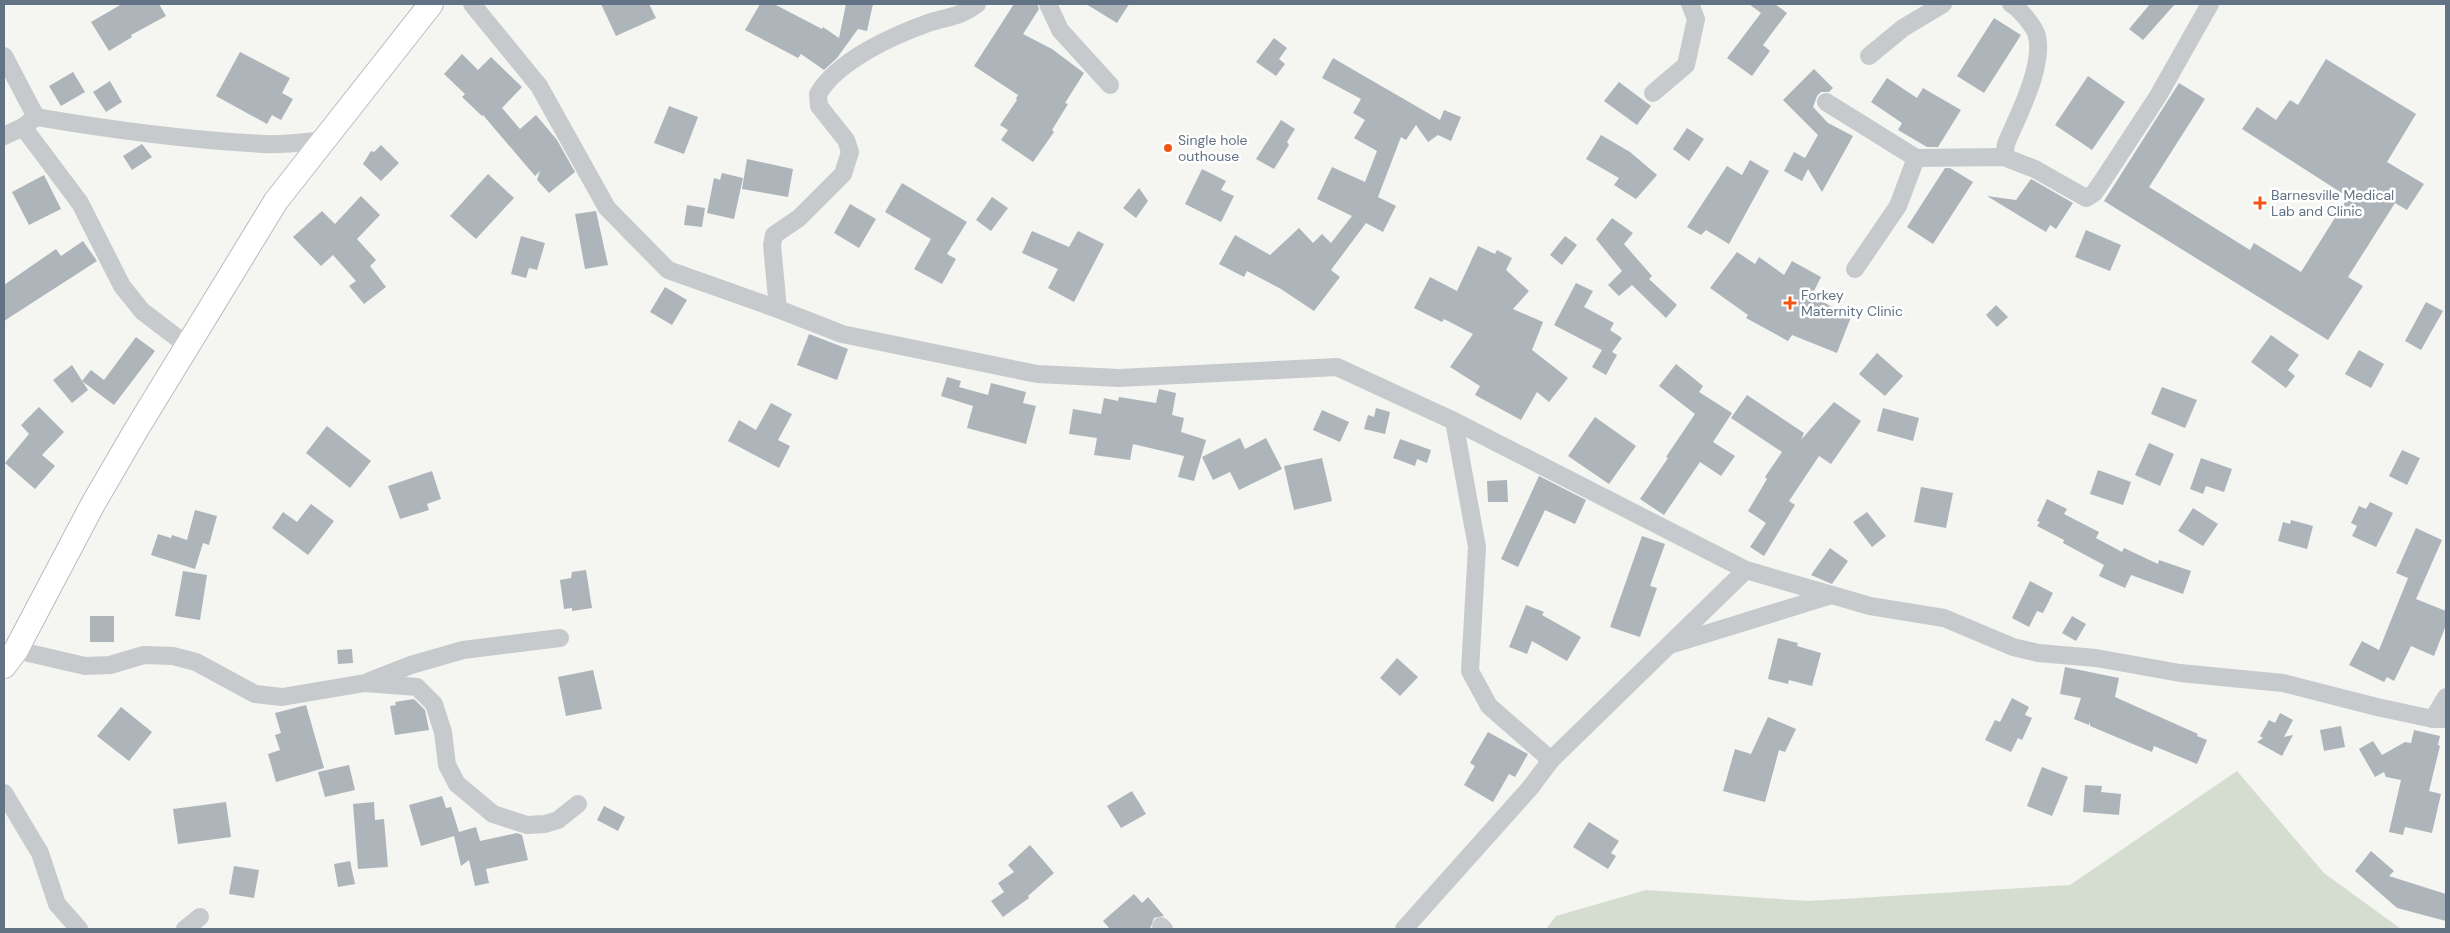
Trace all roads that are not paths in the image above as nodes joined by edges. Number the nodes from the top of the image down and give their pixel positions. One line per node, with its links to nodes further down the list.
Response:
1 (431, 4): 16 (main road)
2 (472, 4): 20 (street)
3 (977, 4): 20 (street)
4 (1048, 4): 11 (street)
5 (1690, 4): 12 (street)
6 (1943, 4): 10 (street)
7 (2011, 4): 17 (street)
8 (2210, 4): 17 (street)
9 (4, 56): 14 (street)
10 (1869, 56)
11 (1110, 84)
12 (1653, 93)
13 (1826, 102): 18 (street)
14 (30, 122): 15 (street); 16 (street); 21 (street)
15 (4, 136)
16 (325, 140): 21 (main road)
17 (2004, 157): 18 (street)
18 (1916, 158): 19 (street)
19 (1855, 269)
20 (778, 308): 22 (street)
21 (188, 346): 27 (main road)
22 (1454, 422): 23 (street); 31 (street)
23 (1746, 570): 24 (street); 26 (street)
24 (1832, 595): 26 (street); 30 (street)
25 (560, 638): 28 (street)
26 (1669, 645): 31 (street)
27 (10, 658): 28 (street)
28 (365, 683): 33 (street)
29 (2446, 697): 30 (street)
30 (2440, 719)
31 (1551, 760): 37 (street)
32 (4, 793): 35 (street)
33 (578, 804)
34 (200, 917): 36 (street)
35 (79, 929)
36 (185, 929)
37 (1404, 929)

